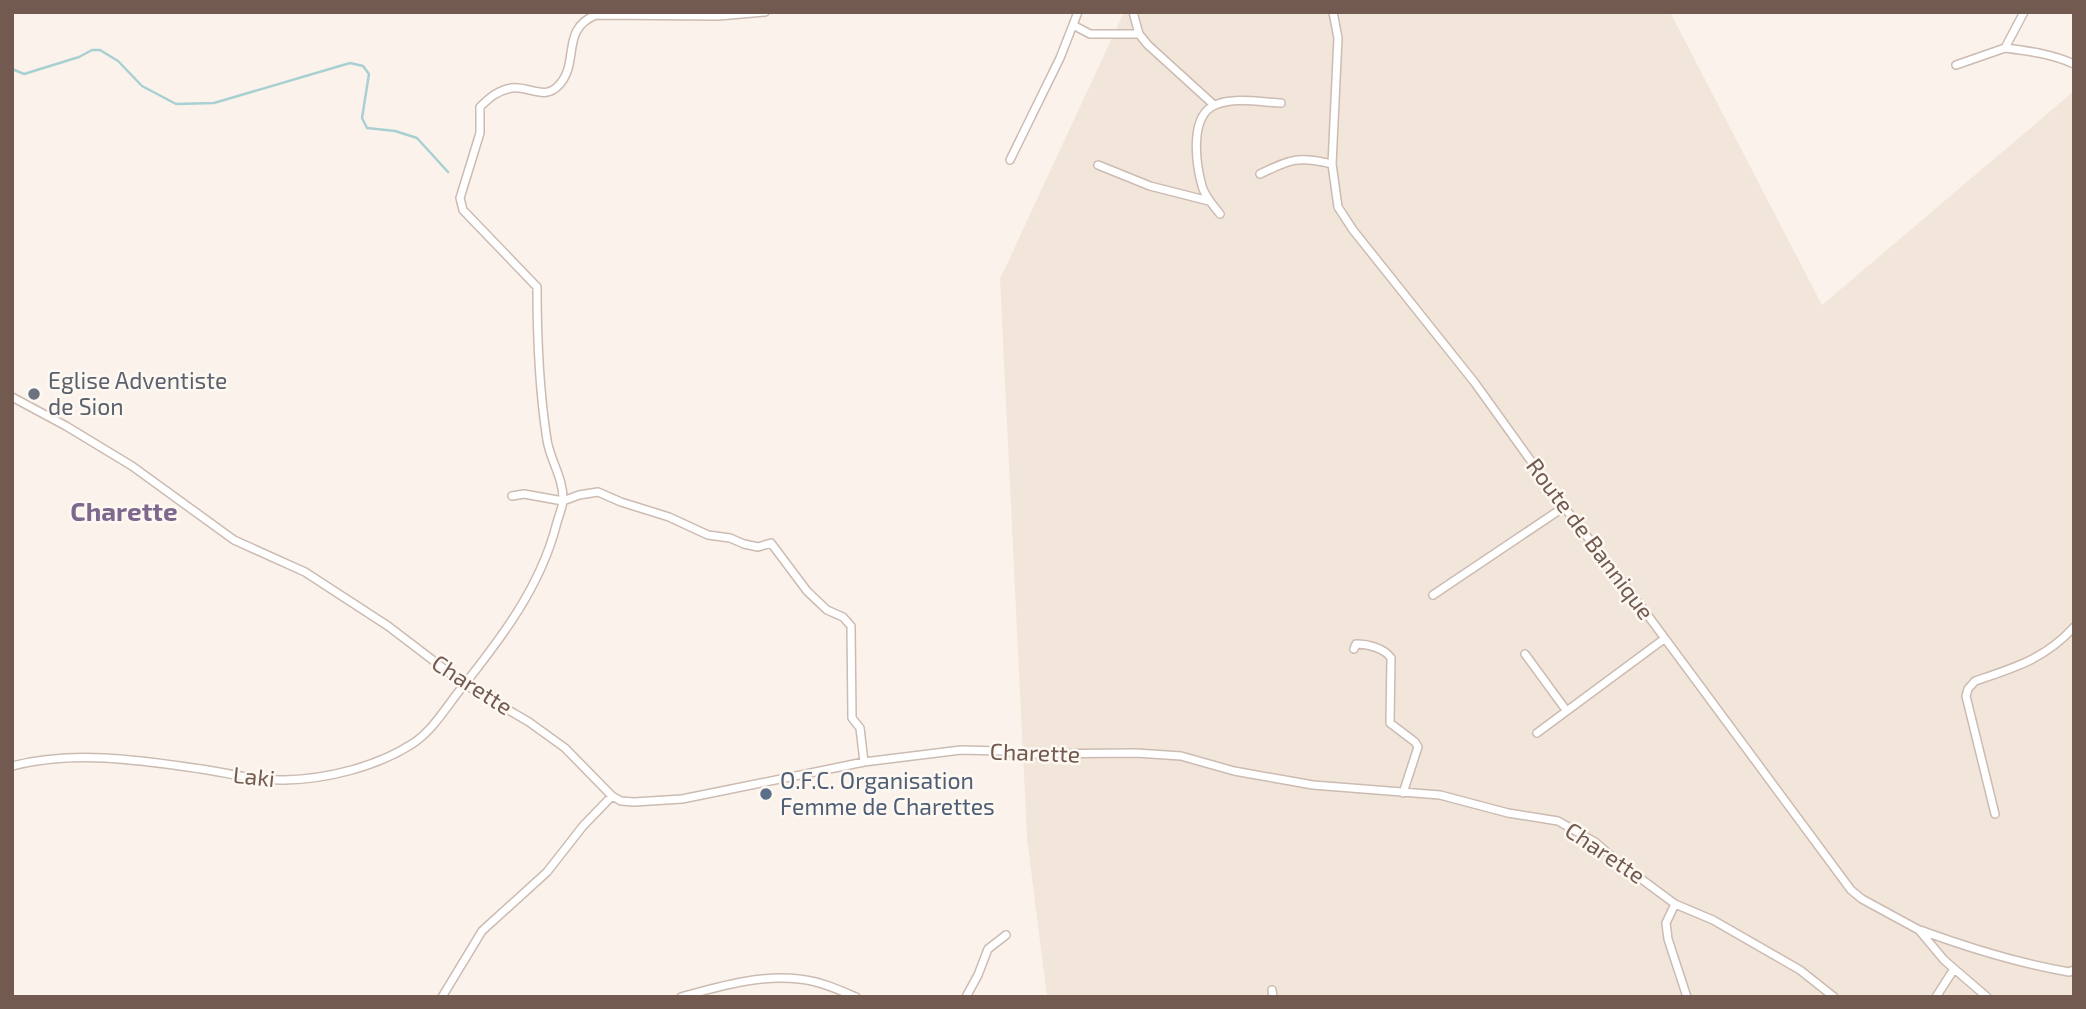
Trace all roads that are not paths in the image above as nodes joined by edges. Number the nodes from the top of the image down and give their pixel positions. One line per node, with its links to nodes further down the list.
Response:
1 (765, 12): 21 (street)
2 (1078, 12): 6 (street)
3 (1133, 12): 7 (street)
4 (1333, 12): 14 (street, Route de Bannique)
5 (2024, 12): 8 (street)
6 (1073, 25): 7 (street); 13 (street)
7 (1139, 34): 12 (street)
8 (2005, 48): 9 (street); 10 (street)
9 (2074, 64)
10 (1956, 65)
11 (1281, 103): 12 (street)
12 (1214, 105): 17 (street)
13 (1010, 160)
14 (1332, 164): 16 (street); 22 (street, Route de Bannique)
15 (1098, 165): 17 (street)
16 (1263, 173)
17 (1209, 201): 18 (street)
18 (1220, 214)
19 (12, 397): 28 (street, Charette)
20 (512, 496): 21 (street)
21 (563, 500): 28 (street, Laki); 31 (street)
22 (1564, 508): 23 (street); 25 (street, Route de Bannique)
23 (1433, 595)
24 (2074, 627): 35 (street)
25 (1664, 639): 29 (street); 37 (street, Route de Bannique)
26 (1354, 649): 33 (street)
27 (1525, 654): 29 (street)
28 (464, 684): 32 (street, Laki); 34 (street, Charette)
29 (1566, 710): 30 (street)
30 (1537, 733)
31 (864, 762): 33 (street, Charette); 34 (street, Charette)
32 (12, 766)
33 (1403, 793): 36 (street, Charette)
34 (612, 796): 41 (street)
35 (1995, 814)
36 (1675, 904): 45 (street); 46 (street, Charette)
37 (1919, 930): 39 (street, Route de Bannique); 40 (street)
38 (1006, 935): 44 (street)
39 (1954, 969): 47 (street); 48 (street, Route de Bannique)
40 (2074, 970)
41 (442, 997)
42 (681, 997): 43 (street)
43 (856, 997)
44 (966, 997)
45 (1688, 997)
46 (1834, 997)
47 (1936, 997)
48 (1987, 997)

